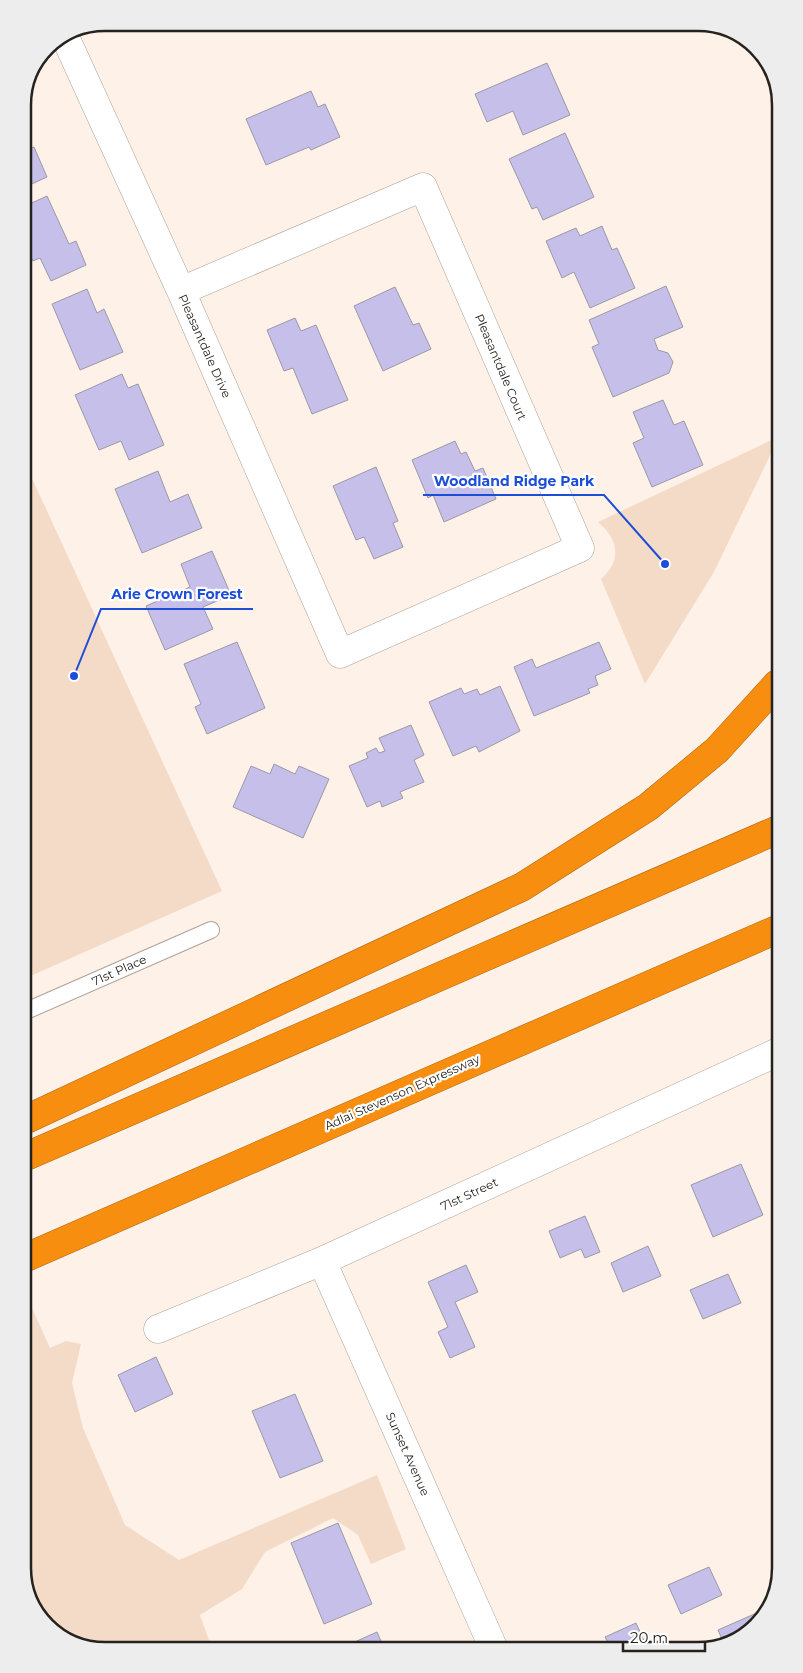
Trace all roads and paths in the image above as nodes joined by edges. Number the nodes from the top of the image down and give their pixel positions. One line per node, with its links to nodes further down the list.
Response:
1 (67, 42): 2 (street, Pleasantdale Drive)
2 (181, 291): 3 (street, Pleasantdale Drive); 3 (street, Pleasantdale Court)
3 (340, 654)
4 (772, 690): 10 (highway)
5 (772, 832): 11 (highway)
6 (211, 930): 8 (lane, 71st Place)
7 (772, 932): 12 (highway, Adlai Stevenson Expressway)
8 (31, 1009)
9 (772, 1055): 13 (street, 71st Street)
10 (31, 1117)
11 (31, 1154)
12 (31, 1255)
13 (322, 1261): 14 (street, 71st Street); 15 (street, Sunset Avenue)
14 (158, 1329)
15 (491, 1642)

